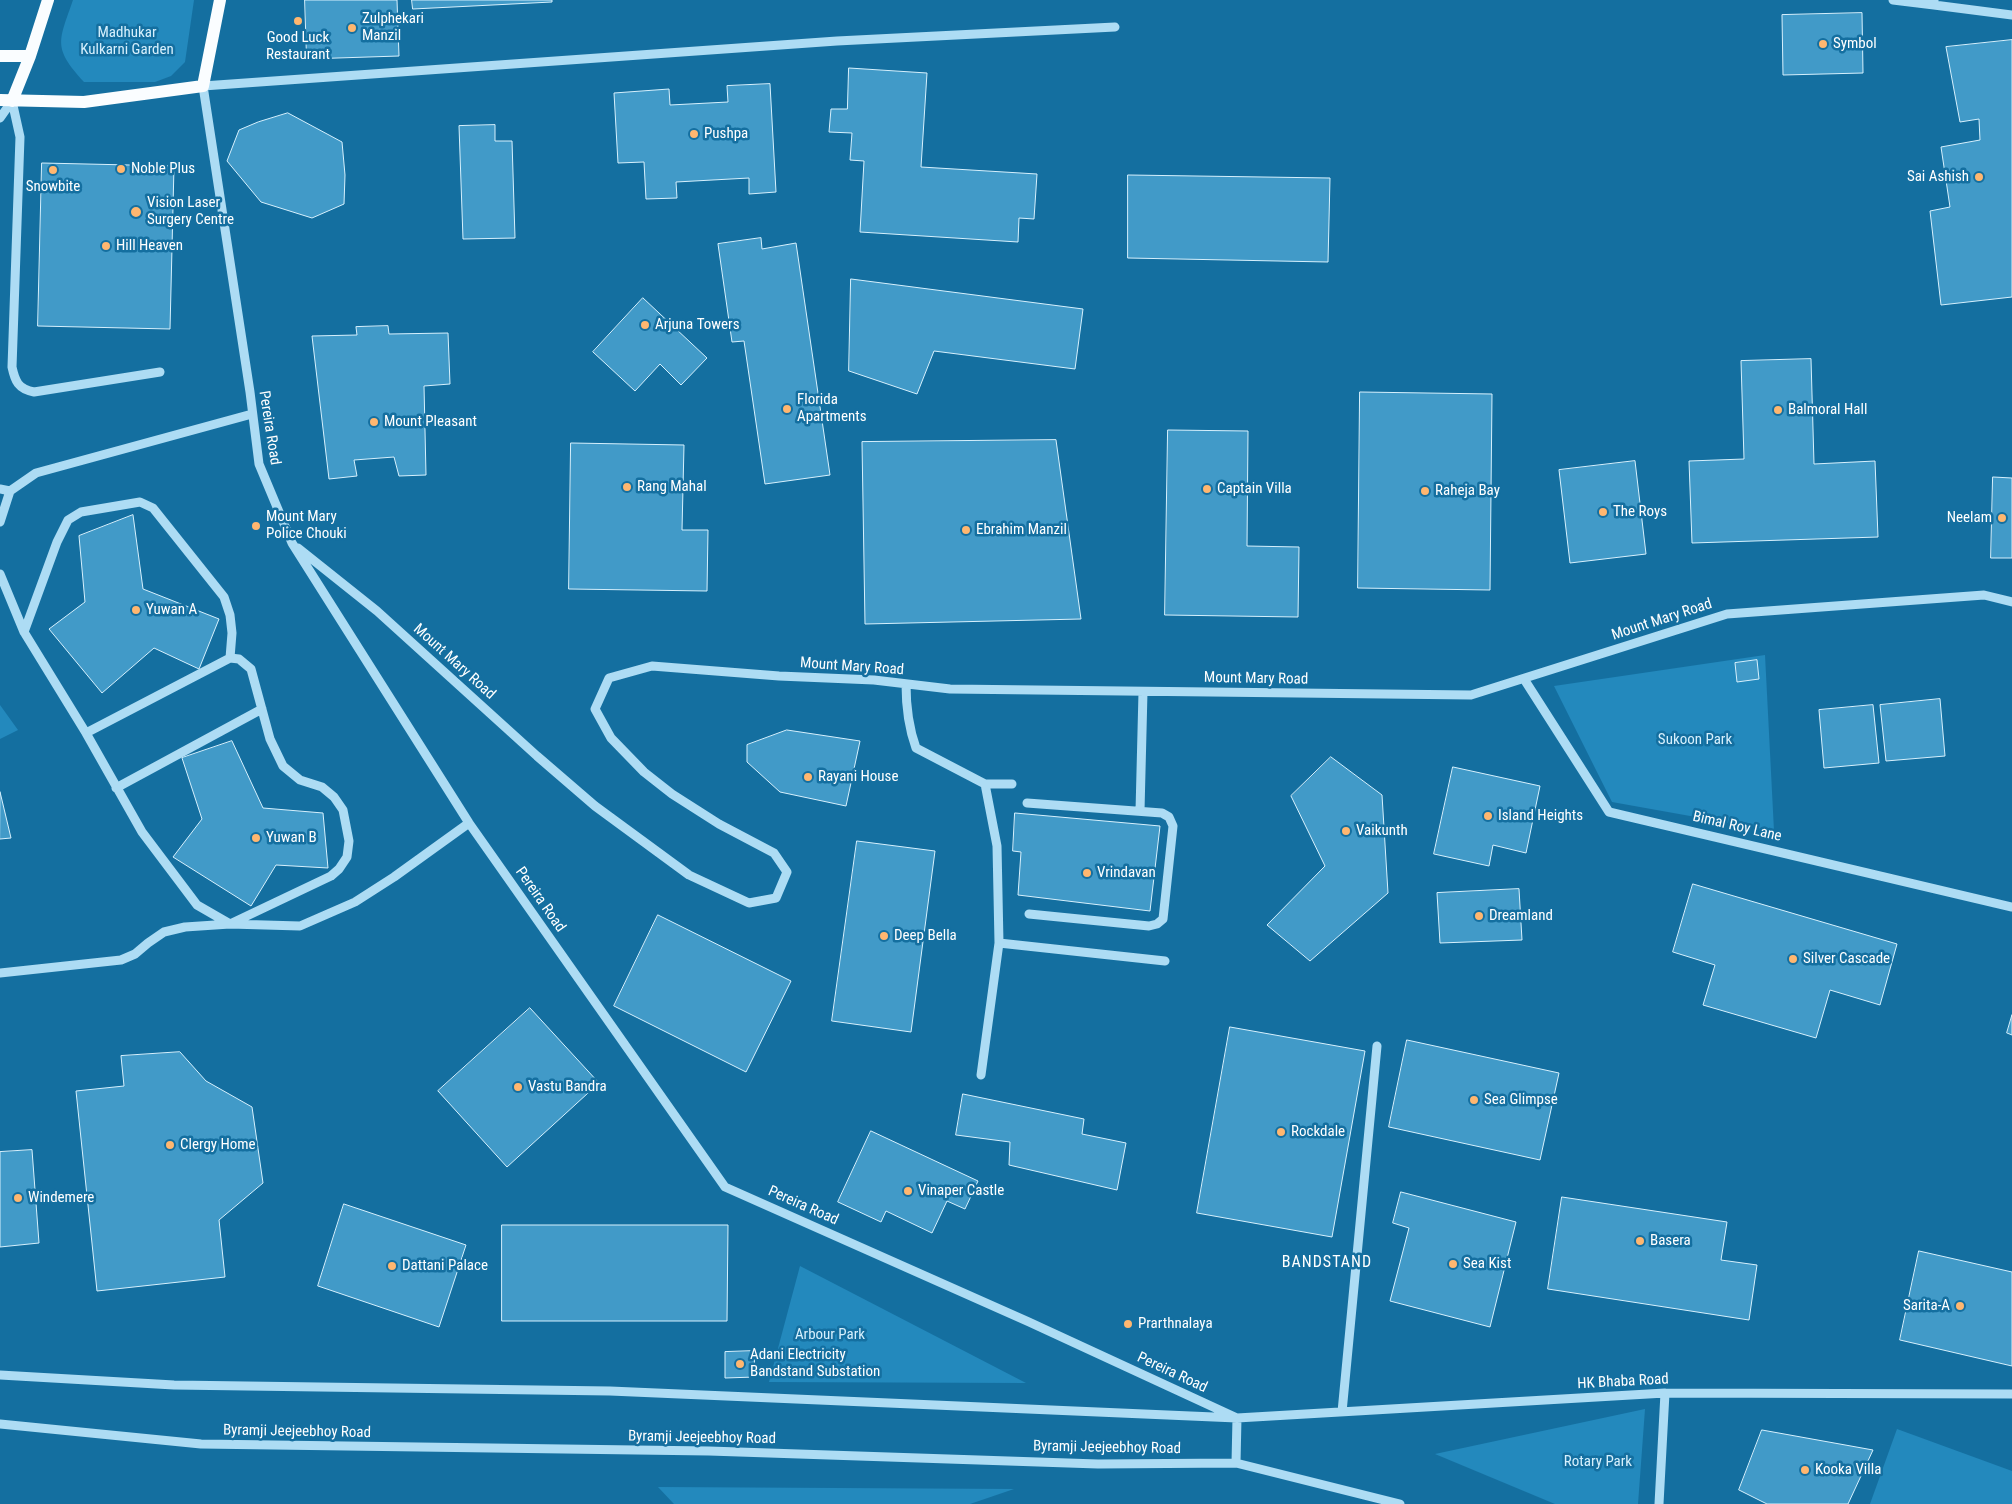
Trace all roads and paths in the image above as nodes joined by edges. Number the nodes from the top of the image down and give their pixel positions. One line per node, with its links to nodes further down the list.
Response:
1 (48, 0): 8 (main road)
2 (220, 0): 9 (main road)
3 (1893, 0): 4 (street)
4 (1934, 2): 5 (street)
5 (2012, 15)
6 (1115, 27): 9 (street)
7 (0, 56): 8 (main road)
8 (30, 56): 10 (main road)
9 (203, 86): 10 (main road); 13 (street, Pereira Road)
10 (6, 100): 11 (street); 12 (street)
11 (0, 118)
12 (160, 372)
13 (252, 414): 15 (street); 17 (street, Pereira Road)
14 (0, 489): 15 (street)
15 (10, 491): 16 (street)
16 (0, 522)
17 (292, 543): 23 (street, Mount Mary Road); 32 (street, Pereira Road)
18 (0, 574): 20 (street)
19 (2012, 602): 22 (street, Mount Mary Road)
20 (24, 632): 21 (street); 26 (street)
21 (230, 658): 25 (street); 26 (street)
22 (1524, 679): 24 (street, Mount Mary Road); 33 (street, Bimal Roy Lane)
23 (906, 684): 24 (street, Mount Mary Road); 27 (street)
24 (1143, 692): 31 (street)
25 (262, 709): 29 (street); 35 (street)
26 (86, 733): 29 (street)
27 (985, 784): 28 (street); 36 (street)
28 (1012, 784)
29 (116, 788): 35 (street)
30 (1027, 803): 31 (street)
31 (1140, 811): 34 (street)
32 (469, 823): 35 (street); 45 (street, Pereira Road)
33 (2012, 907)
34 (1029, 914)
35 (230, 924): 38 (street)
36 (998, 943): 37 (street); 40 (street)
37 (1165, 962)
38 (0, 972)
39 (1378, 1046): 44 (street)
40 (981, 1075)
41 (0, 1375): 45 (street)
42 (1665, 1393): 43 (street, HK Bhaba Road); 44 (street, HK Bhaba Road); 49 (street)
43 (2012, 1394)
44 (1342, 1412): 45 (street, HK Bhaba Road)
45 (1237, 1418): 47 (street)
46 (0, 1424): 47 (street, Byramji Jeejeebhoy Road)
47 (1236, 1463): 48 (street, Byramji Jeejeebhoy Road)
48 (1400, 1504)
49 (1659, 1504)

